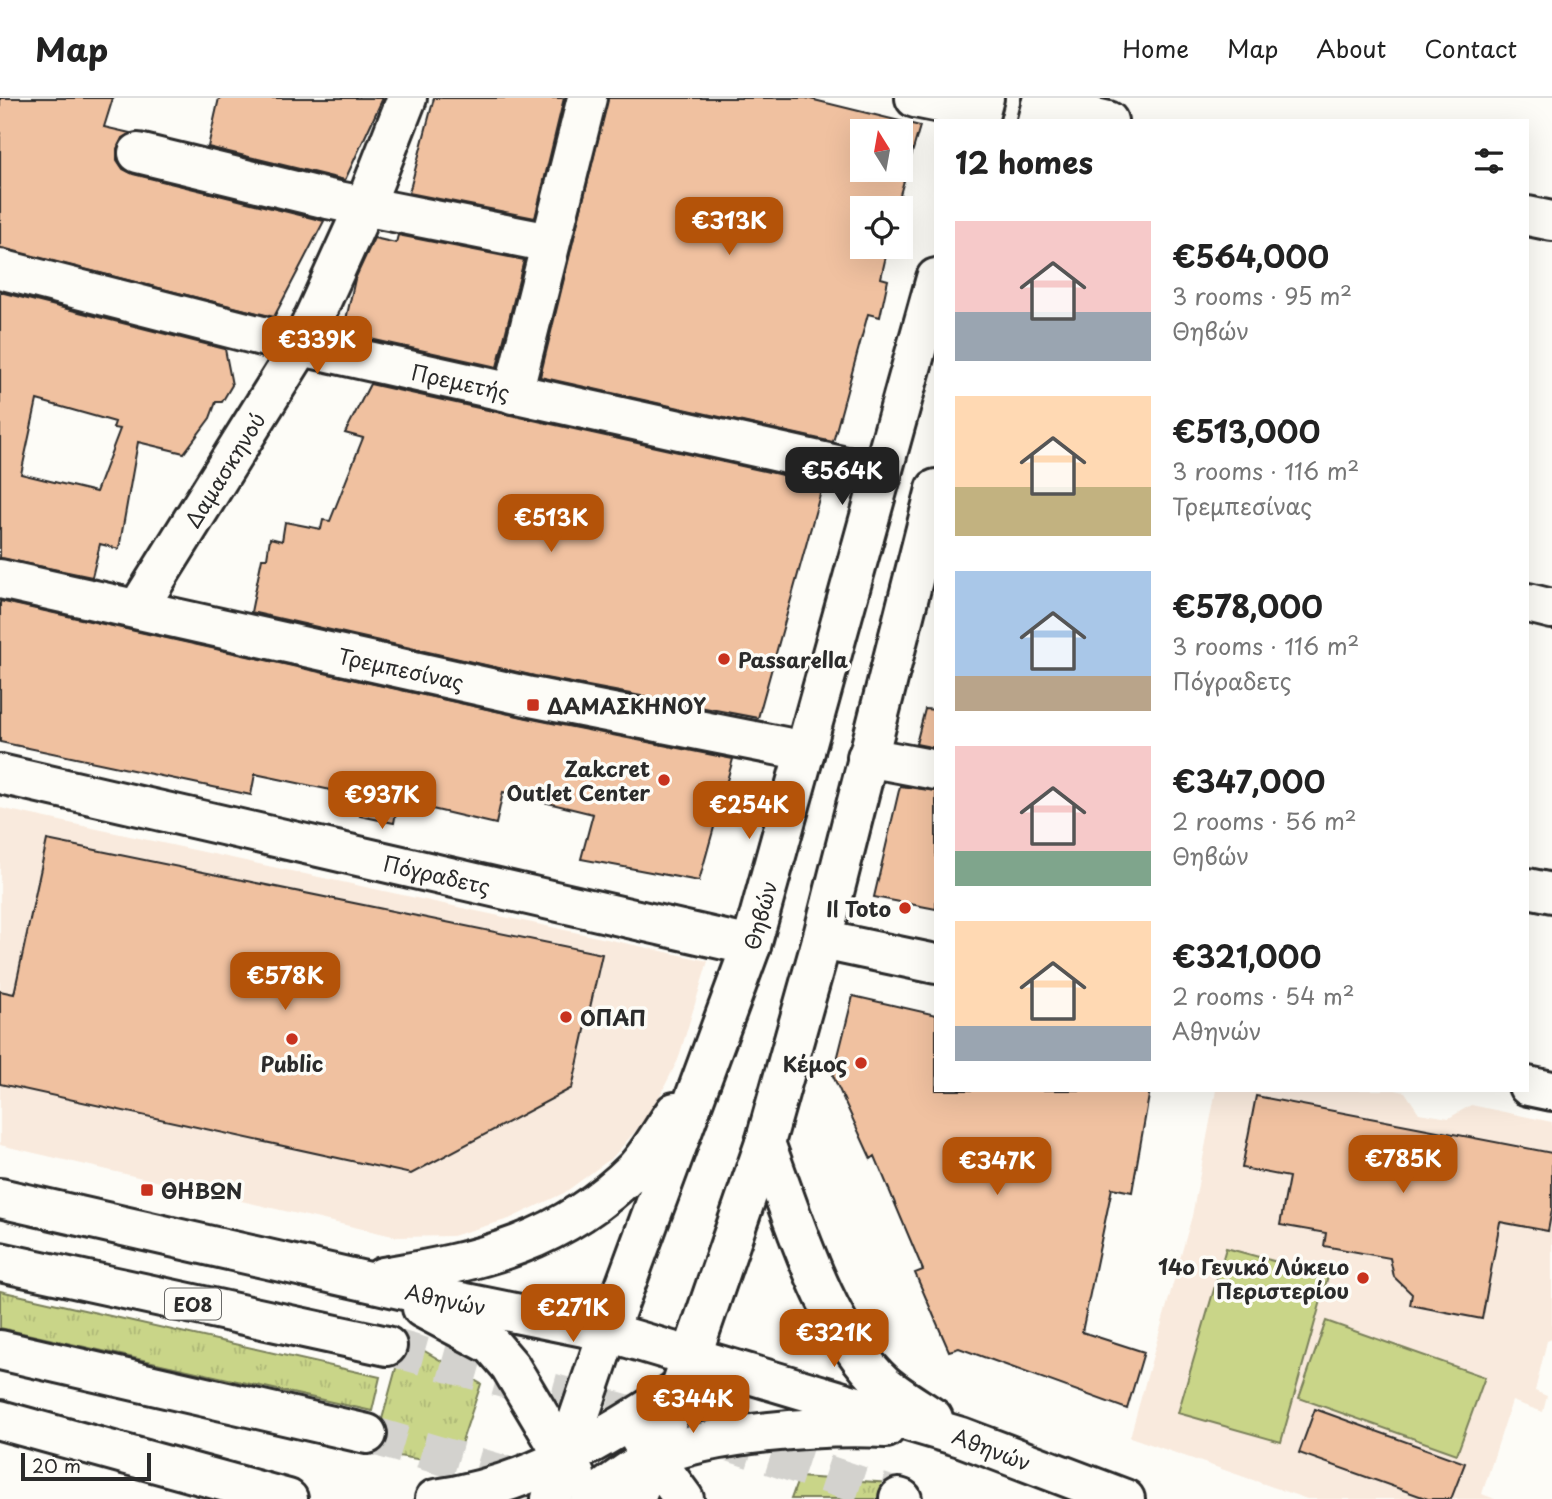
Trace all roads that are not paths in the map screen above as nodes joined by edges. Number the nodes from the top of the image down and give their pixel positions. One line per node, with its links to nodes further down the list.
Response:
1 (407, 98): 8 (main road, Δαμασκηνού)
2 (587, 98): 11 (main road)
3 (915, 98): 5 (main road)
4 (1041, 108): 6 (main road)
5 (981, 110)
6 (1098, 119)
7 (138, 153): 8 (main road)
8 (365, 205): 11 (main road); 14 (main road, Δαμασκηνού)
9 (1529, 216): 10 (main road)
10 (1552, 221)
11 (550, 243): 15 (main road)
12 (0, 269): 14 (main road, Πρεμετής)
13 (934, 285): 16 (main road, Θηβών)
14 (301, 346): 15 (main road, Πρεμετής); 20 (main road, Δαμασκηνού)
15 (513, 394): 16 (main road, Πρεμετής)
16 (882, 475): 22 (main road, Θηβών)
17 (934, 497): 23 (main road)
18 (0, 579): 20 (main road, Τρεμπεσίνας)
19 (1529, 603): 21 (main road)
20 (138, 608): 22 (main road, Τρεμπεσίνας)
21 (1552, 609)
22 (805, 751): 29 (main road, Θηβών)
23 (867, 757): 24 (main road); 28 (main road)
24 (934, 770)
25 (0, 774): 29 (main road, Πόγραδετς)
26 (1529, 888): 27 (main road)
27 (1552, 892)
28 (822, 940): 30 (main road); 34 (main road)
29 (751, 946): 31 (main road, Θηβών)
30 (934, 964)
31 (705, 1070): 37 (main road); 38 (main road, Θηβών)
32 (1529, 1086): 33 (main road)
33 (1552, 1091)
34 (765, 1143): 41 (main road); 46 (main road)
35 (0, 1198): 37 (main road, Αθηνών)
36 (0, 1262): 39 (main road, ΕΟ8)
37 (363, 1280): 38 (main road, Αθηνών); 48 (main road)
38 (608, 1332): 41 (main road, Αθηνών); 42 (main road, Θηβών)
39 (387, 1346)
40 (0, 1350): 45 (main road)
41 (685, 1373): 44 (main road); 46 (main road, Αθηνών); 47 (main road)
42 (594, 1374): 44 (main road); 48 (main road, Θηβών)
43 (0, 1420): 49 (main road)
44 (629, 1422): 47 (main road); 48 (main road)
45 (367, 1434)
46 (961, 1437): 47 (main road); 55 (main road, Αθηνών)
47 (652, 1458): 52 (main road); 53 (main road); 54 (main road)
48 (565, 1460): 50 (main road); 51 (main road, Θηβών); 52 (main road)
49 (288, 1499)
50 (435, 1499)
51 (551, 1499)
52 (590, 1499)
53 (635, 1499)
54 (684, 1499)
55 (1125, 1499)

